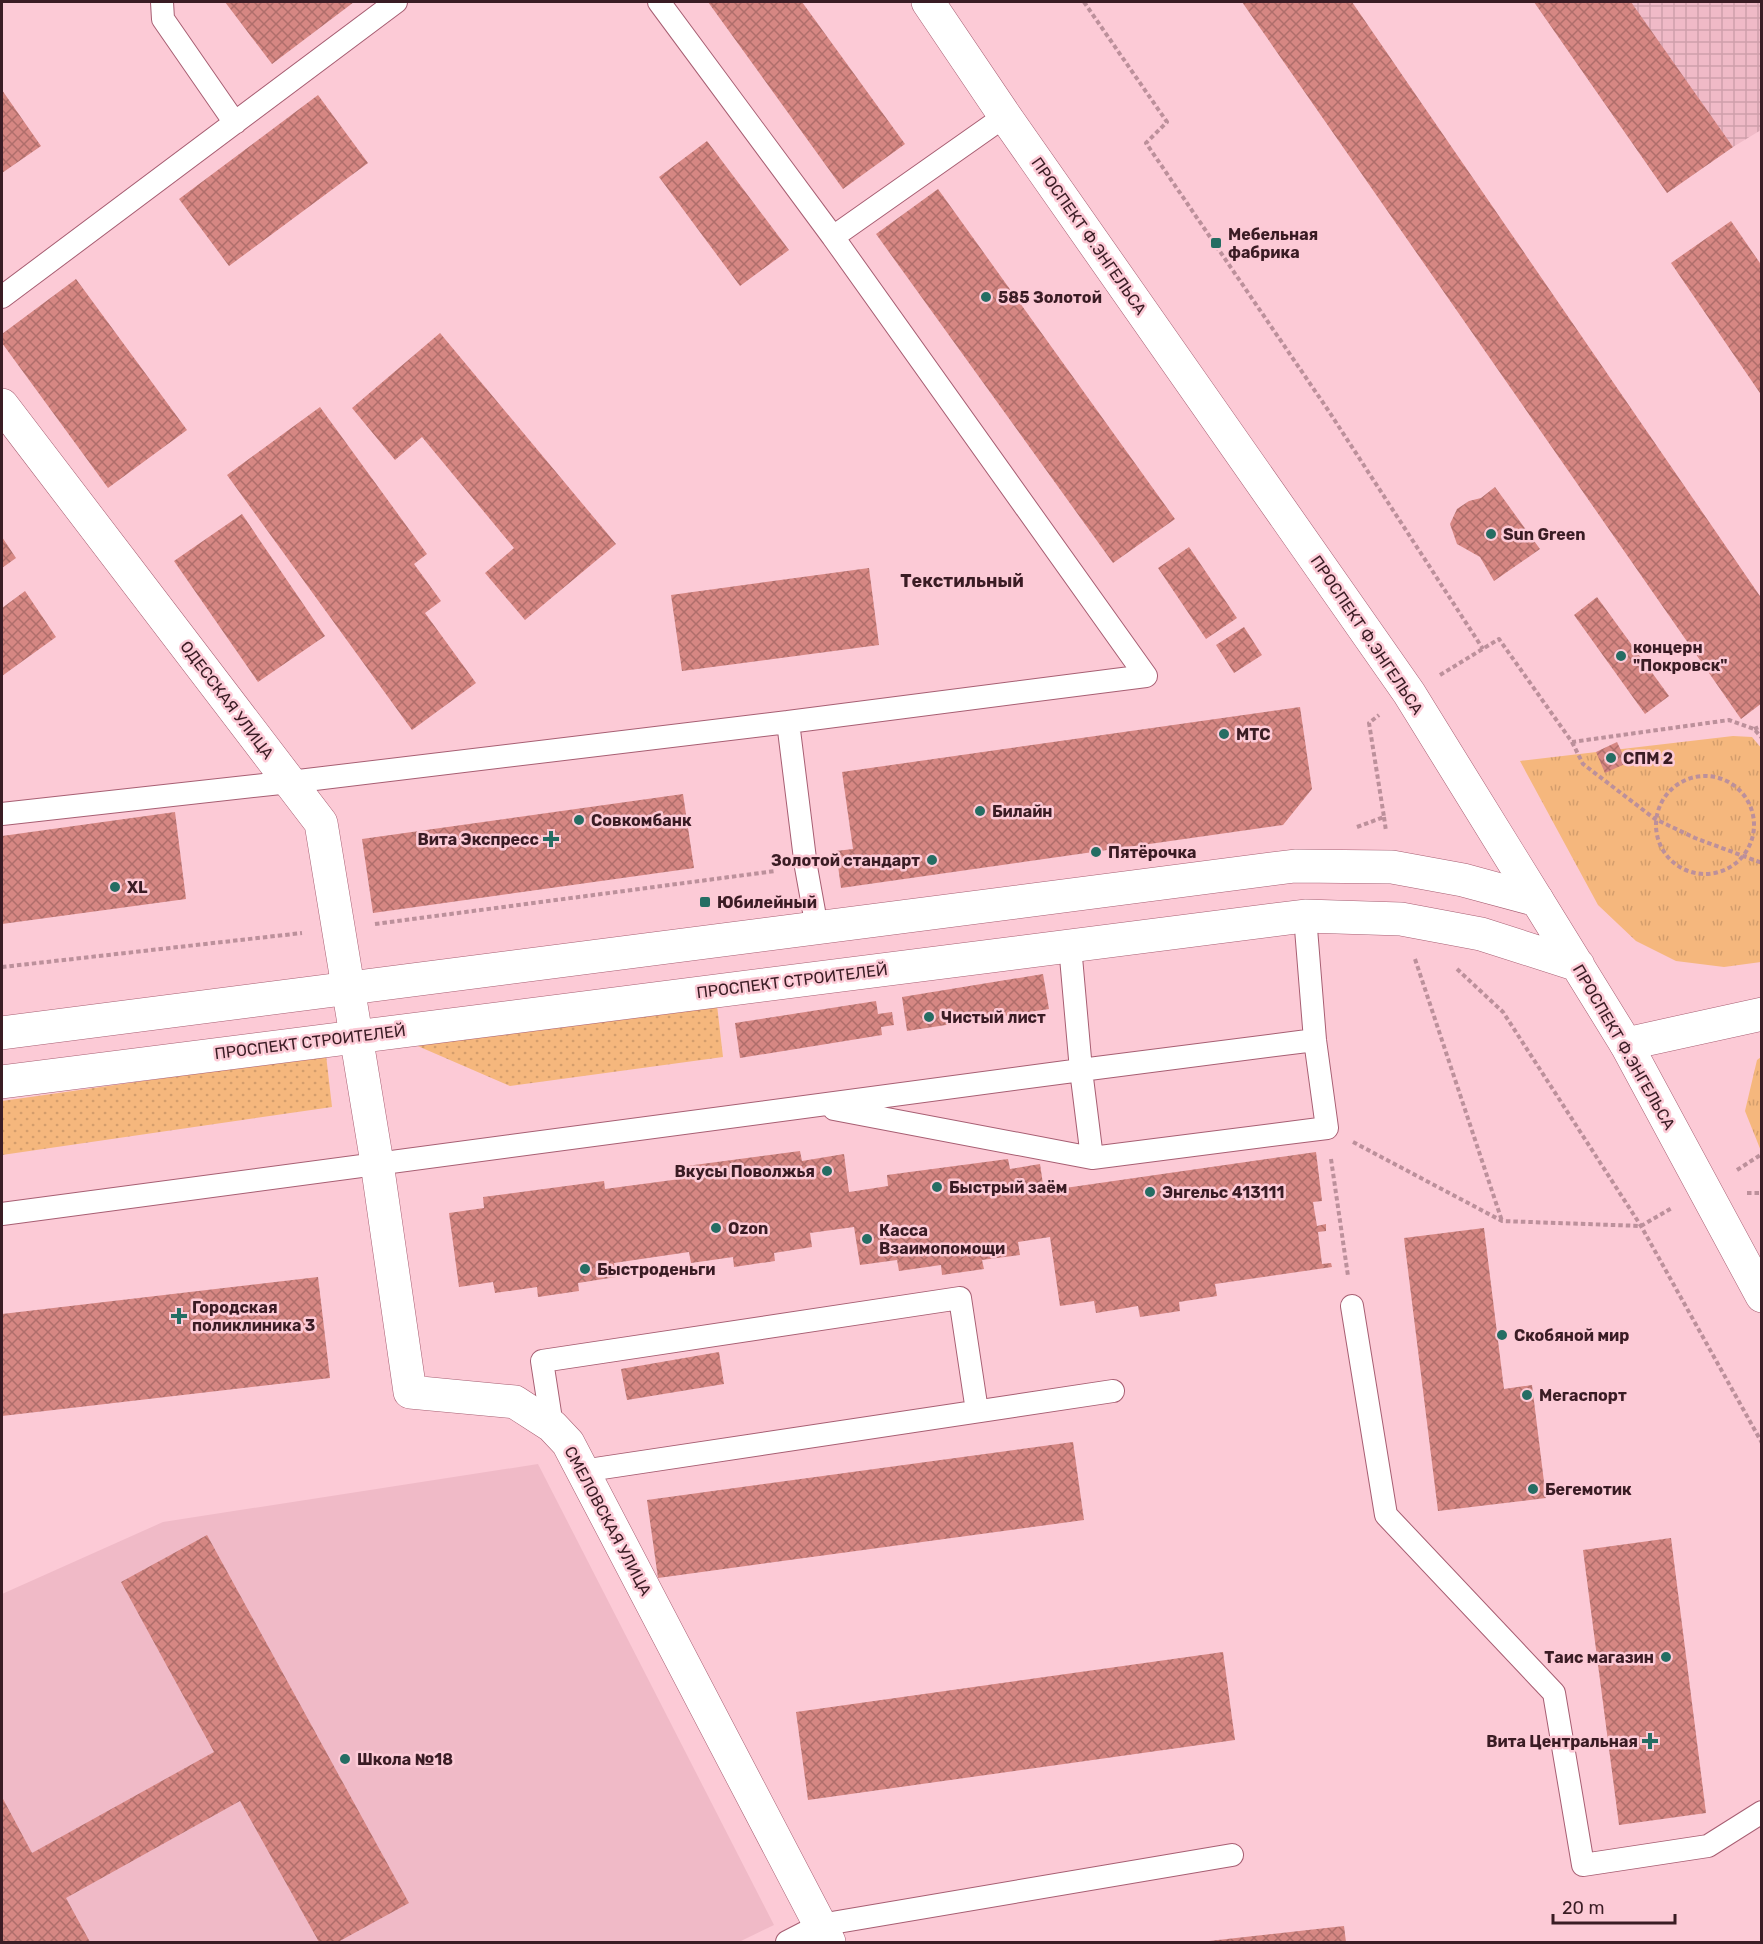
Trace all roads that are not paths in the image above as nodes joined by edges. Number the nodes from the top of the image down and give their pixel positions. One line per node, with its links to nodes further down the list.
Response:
1 (162, 2): 6 (lane)
2 (396, 2): 6 (lane)
3 (659, 2): 7 (lane)
4 (928, 2): 5 (main road, ПРОСПЕКТ Ф.ЭНГЕЛЬСА)
5 (1005, 116): 7 (lane); 13 (main road, ПРОСПЕКТ Ф.ЭНГЕЛЬСА)
6 (234, 123): 8 (lane)
7 (832, 237): 10 (lane)
8 (2, 297)
9 (2, 405): 11 (main road, ОДЕССКАЯ УЛИЦА)
10 (788, 722): 11 (lane); 15 (lane)
11 (290, 782): 12 (lane); 18 (main road, ОДЕССКАЯ УЛИЦА)
12 (2, 814)
13 (1537, 900): 15 (main road); 17 (main road, ПРОСПЕКТ Ф.ЭНГЕЛЬСА)
14 (1305, 916): 16 (main road, ПРОСПЕКТ СТРОИТЕЛЕЙ); 17 (main road, ПРОСПЕКТ СТРОИТЕЛЕЙ); 22 (lane)
15 (817, 928): 18 (main road)
16 (1070, 945): 21 (main road, ПРОСПЕКТ СТРОИТЕЛЕЙ); 24 (lane)
17 (1578, 965): 23 (main road, ПРОСПЕКТ Ф.ЭНГЕЛЬСА)
18 (348, 988): 20 (main road); 21 (main road, ОДЕССКАЯ УЛИЦА)
19 (1761, 1014): 23 (main road)
20 (2, 1033)
21 (356, 1037): 25 (main road, ПРОСПЕКТ СТРОИТЕЛЕЙ); 28 (main road, СМЕЛОВСКАЯ УЛИЦА)
22 (1315, 1040): 24 (lane); 27 (lane)
23 (1626, 1044): 30 (main road, ПРОСПЕКТ Ф.ЭНГЕЛЬСА)
24 (1081, 1070): 26 (lane); 27 (lane)
25 (2, 1082)
26 (816, 1105): 27 (lane); 28 (lane)
27 (1092, 1158)
28 (377, 1163): 29 (lane); 34 (main road, СМЕЛОВСКАЯ УЛИЦА)
29 (2, 1214)
30 (1761, 1296)
31 (1352, 1306): 36 (lane)
32 (1113, 1391): 33 (lane)
33 (977, 1411): 34 (lane); 35 (lane)
34 (552, 1426): 35 (main road, СМЕЛОВСКАЯ УЛИЦА)
35 (582, 1471): 38 (main road, СМЕЛОВСКАЯ УЛИЦА)
36 (1761, 1812)
37 (1232, 1855): 38 (lane)
38 (824, 1934): 39 (lane)
39 (787, 1942)

